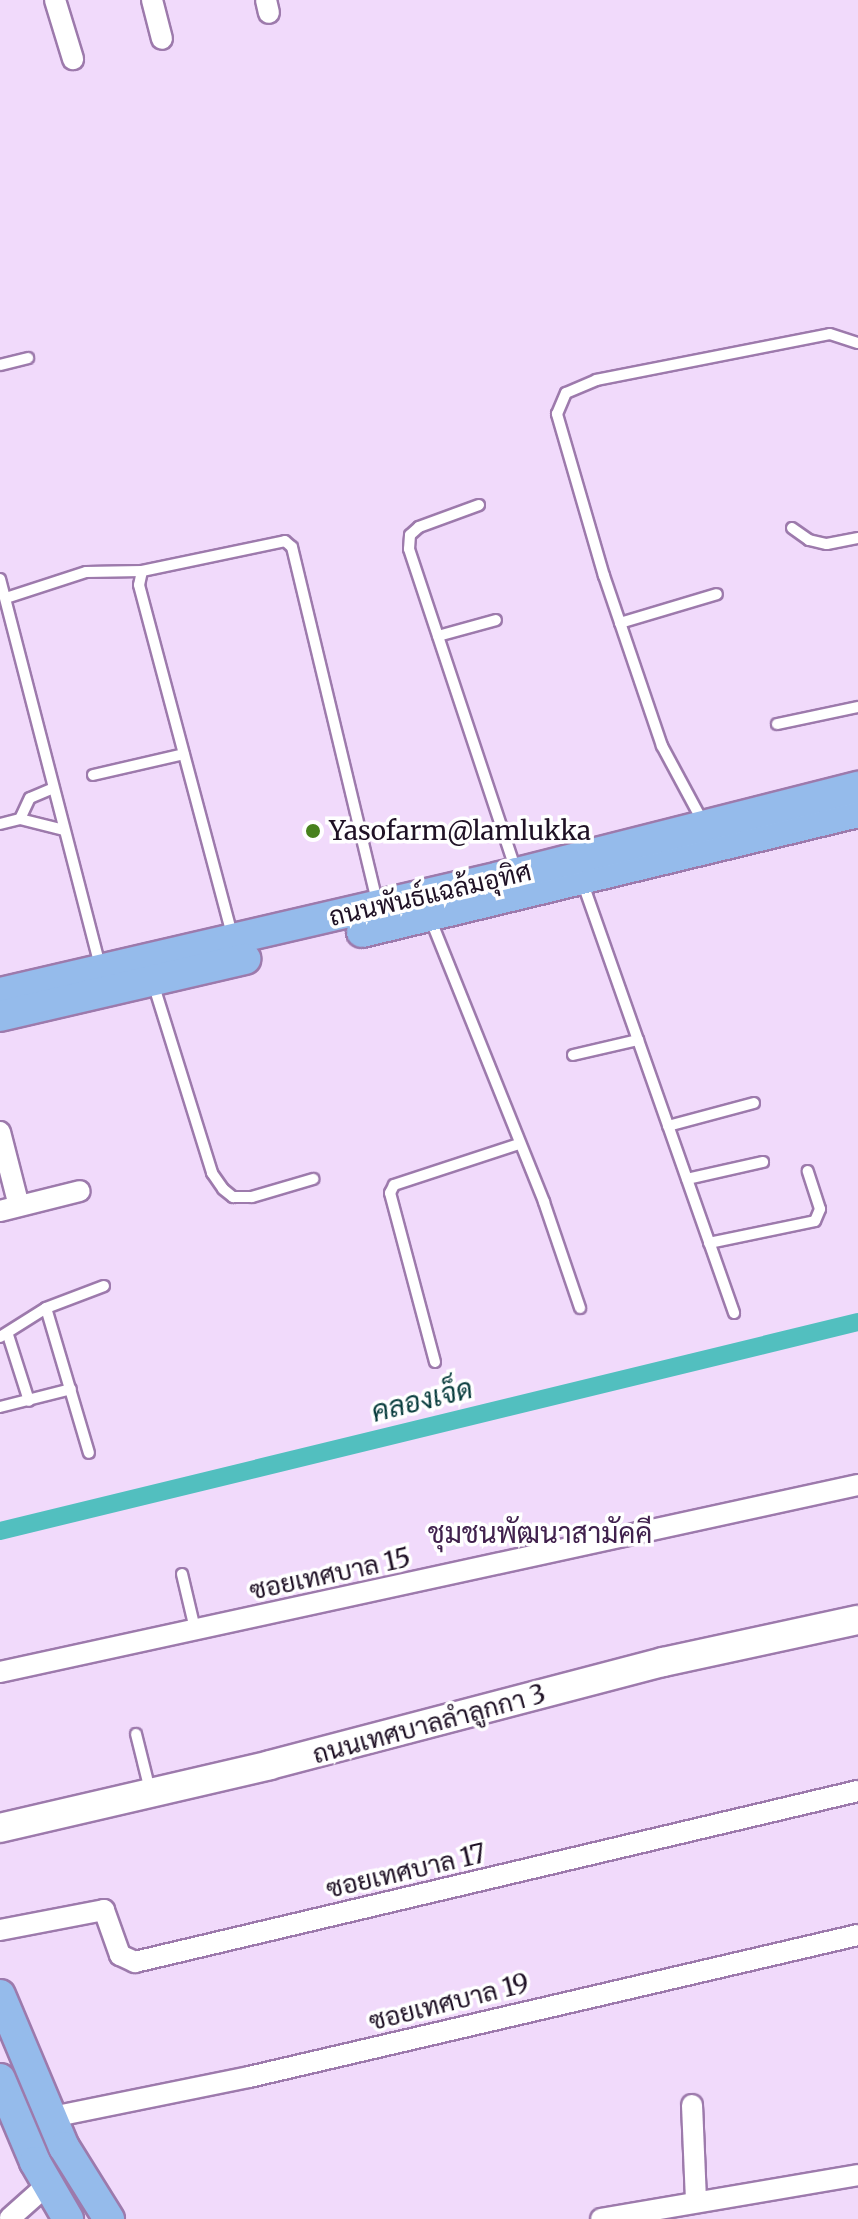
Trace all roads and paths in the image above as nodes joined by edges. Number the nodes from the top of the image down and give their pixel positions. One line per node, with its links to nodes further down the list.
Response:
1 (55, 0): 4 (street)
2 (152, 0): 3 (street)
3 (162, 39)
4 (73, 59)
5 (858, 343): 16 (lane)
6 (28, 358): 7 (lane)
7 (0, 365)
8 (479, 505): 17 (lane)
9 (792, 528): 10 (lane)
10 (858, 538)
11 (142, 571): 14 (lane); 20 (lane); 31 (lane)
12 (0, 579): 14 (lane)
13 (717, 594): 16 (lane)
14 (6, 598): 23 (lane)
15 (496, 620): 17 (lane)
16 (620, 623): 27 (lane)
17 (438, 636): 29 (lane)
18 (858, 707): 19 (lane)
19 (777, 724)
20 (184, 754): 21 (lane); 33 (lane)
21 (93, 775)
22 (858, 787): 27 (main road, ถนนพันธ์แฉล้มอุทิศ)
23 (53, 788): 25 (lane); 28 (lane)
24 (858, 812): 30 (main road, ถนนพันธ์แฉล้มอุทิศ)
25 (20, 819): 26 (lane); 28 (lane)
26 (0, 824)
27 (705, 826): 29 (main road, ถนนพันธ์แฉล้มอุทิศ)
28 (64, 830): 34 (lane)
29 (517, 873): 31 (main road, ถนนพันธ์แฉล้มอุทิศ)
30 (582, 881): 32 (main road, ถนนพันธ์แฉล้มอุทิศ); 38 (lane)
31 (378, 907): 33 (main road, ถนนพันธ์แฉล้มอุทิศ)
32 (429, 916): 35 (main road, ถนนพันธ์แฉล้มอุทิศ); 43 (lane)
33 (233, 941): 34 (main road, ถนนพันธ์แฉล้มอุทิศ)
34 (100, 968): 36 (main road, ถนนพันธ์แฉล้มอุทิศ)
35 (153, 981): 37 (main road, ถนนพันธ์แฉล้มอุทิศ); 46 (lane)
36 (0, 993)
37 (0, 1016)
38 (638, 1040): 39 (lane); 41 (lane)
39 (573, 1055)
40 (754, 1103): 41 (lane)
41 (668, 1126): 47 (lane)
42 (0, 1132): 49 (street)
43 (519, 1144): 53 (lane); 56 (lane)
44 (763, 1162): 47 (lane)
45 (808, 1171): 50 (lane)
46 (313, 1179)
47 (687, 1179): 50 (lane)
48 (80, 1191): 49 (street)
49 (10, 1209)
50 (709, 1243): 54 (lane)
51 (104, 1286): 52 (lane)
52 (46, 1308): 55 (lane); 57 (lane)
53 (580, 1308)
54 (734, 1313)
55 (4, 1336): 58 (lane)
56 (435, 1362)
57 (71, 1389): 58 (lane); 60 (lane)
58 (29, 1401): 59 (lane)
59 (0, 1407)
60 (89, 1453)
61 (858, 1485): 64 (street, ซอยเทศบาล 15)
62 (182, 1574): 64 (lane)
63 (858, 1620): 68 (street, ถนนเทศบาลลำลูกกา 3)
64 (195, 1629): 65 (street, ซอยเทศบาล 15)
65 (0, 1672)
66 (136, 1734): 68 (lane)
67 (858, 1791): 70 (street, ซอยเทศบาล 17)
68 (151, 1793): 69 (street, ถนนเทศบาลลำลูกกา 3)
69 (0, 1828)
70 (0, 1930)
71 (858, 1935): 75 (street, ซอยเทศบาล 19)
72 (0, 1995): 75 (main road)
73 (0, 2079): 76 (main road)
74 (692, 2105): 79 (street)
75 (52, 2117): 82 (main road)
76 (9, 2124): 78 (main road)
77 (858, 2175): 79 (street)
78 (47, 2185): 80 (main road); 81 (street)
79 (696, 2200): 83 (street)
80 (65, 2218)
81 (10, 2219)
82 (109, 2219)
83 (601, 2219)

